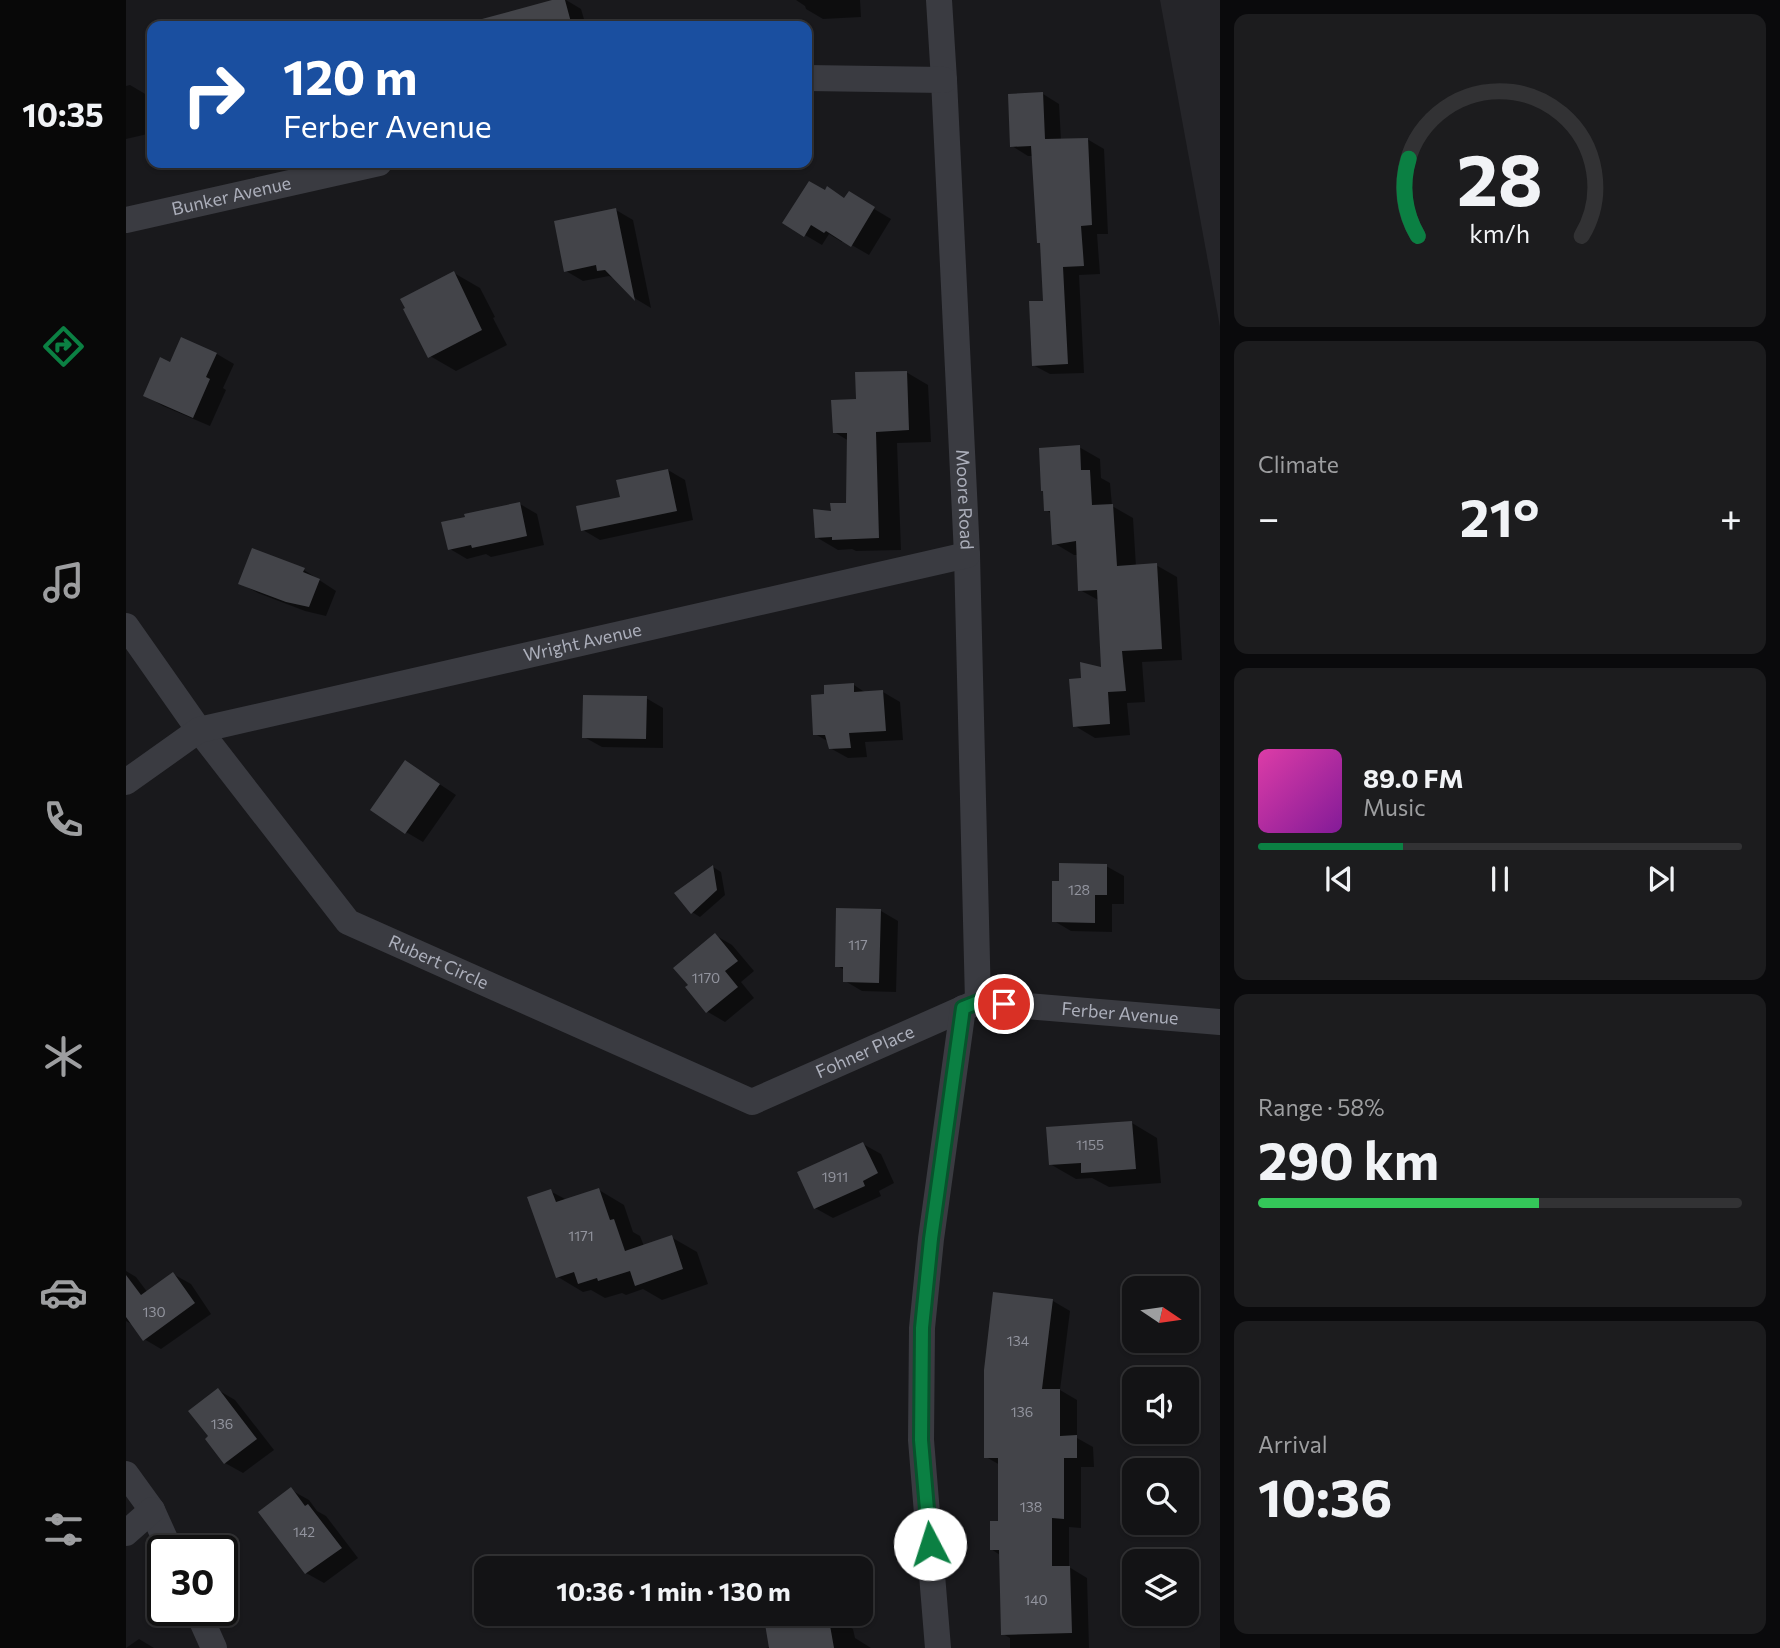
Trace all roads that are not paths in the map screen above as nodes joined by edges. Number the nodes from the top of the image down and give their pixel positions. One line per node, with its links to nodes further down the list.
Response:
1 (939, 0): 3 (street, Moore Road)
2 (812, 78): 3 (street)
3 (944, 80): 6 (street, Moore Road)
4 (357, 168): 5 (street, Bunker Avenue)
5 (126, 220)
6 (967, 555): 8 (street, Wright Avenue); 10 (street, Moore Road)
7 (126, 626): 8 (street, Rubert Circle)
8 (199, 730): 9 (street); 12 (street, Rubert Circle)
9 (126, 782)
10 (970, 1005): 11 (street, Ferber Avenue); 12 (street, Fohner Place); 19 (street, Moore Road)
11 (1220, 1022)
12 (752, 1102)
13 (126, 1474): 14 (street)
14 (152, 1510): 15 (street); 16 (street)
15 (126, 1533)
16 (163, 1535)
17 (204, 1626): 18 (street)
18 (214, 1648)
19 (939, 1648)

